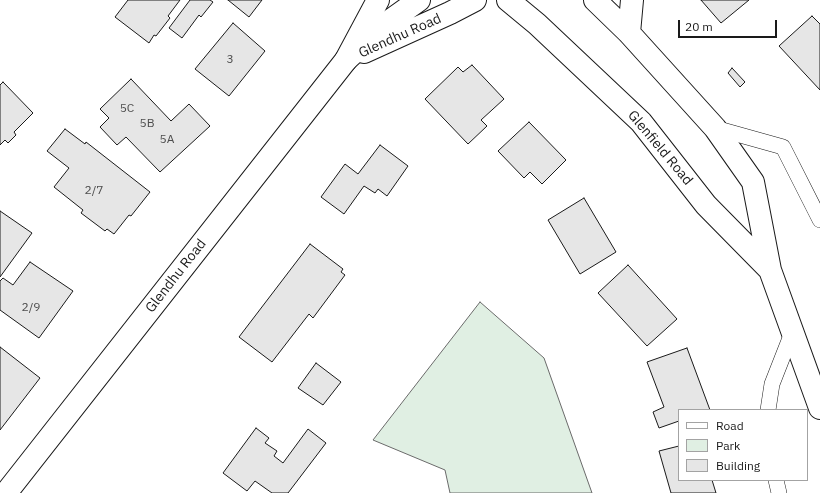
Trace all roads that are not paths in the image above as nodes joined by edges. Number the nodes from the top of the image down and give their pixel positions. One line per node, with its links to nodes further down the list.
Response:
1 (378, 0): 8 (main road)
2 (419, 0): 8 (main road, Glendhu Road)
3 (475, 0): 8 (main road, Glendhu Road)
4 (508, 0): 11 (main road, Glenfield Road)
5 (595, 0): 7 (main road, Glenfield Road)
6 (632, 0): 7 (main road)
7 (629, 33): 9 (main road, Glenfield Road)
8 (346, 60): 16 (main road, Glendhu Road)
9 (715, 128): 10 (lane); 11 (main road, Glenfield Road)
10 (820, 220)
11 (770, 270): 12 (main road, Glenfield Road)
12 (792, 332): 13 (main road, Glenfield Road); 14 (lane)
13 (820, 408)
14 (768, 409)
15 (776, 481): 17 (lane)
16 (6, 493)
17 (779, 493)

